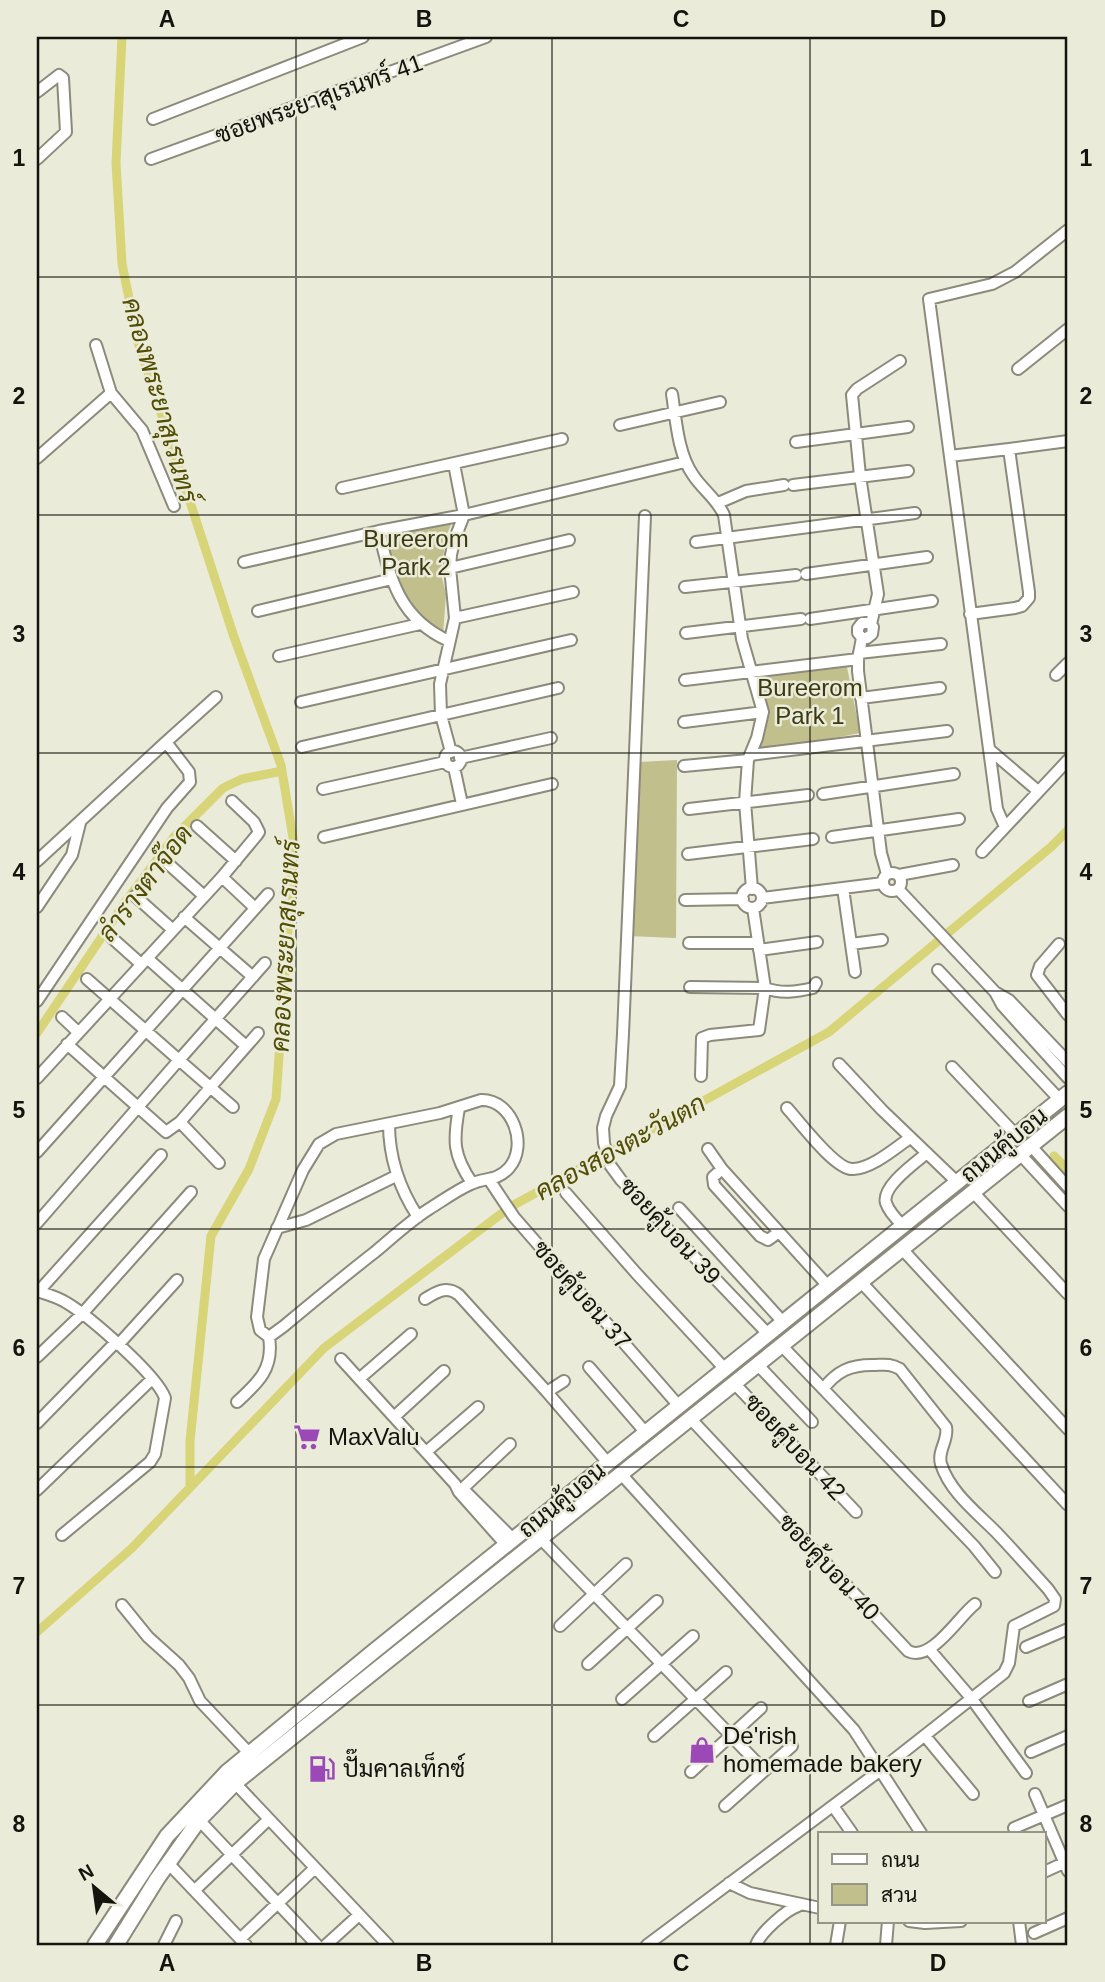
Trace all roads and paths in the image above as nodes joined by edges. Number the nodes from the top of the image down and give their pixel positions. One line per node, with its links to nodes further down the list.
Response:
1 (363, 37): 4 (street)
2 (486, 37): 6 (street, ซอยพระยาสุเรนทร์ 41)
3 (37, 92): 5 (street)
4 (153, 119)
5 (37, 159)
6 (151, 159)
7 (1068, 230): 23 (street)
8 (1068, 329): 11 (street)
9 (96, 345): 12 (street)
10 (900, 361): 18 (street)
11 (1018, 369)
12 (111, 393): 24 (street); 31 (street)
13 (672, 394): 15 (street)
14 (720, 402): 15 (street)
15 (675, 412): 16 (street); 25 (street)
16 (620, 425)
17 (908, 427): 18 (street)
18 (856, 433): 21 (street); 28 (street)
19 (562, 439): 26 (street)
20 (1068, 441): 22 (street)
21 (796, 442)
22 (1009, 449): 23 (street); 51 (street)
23 (950, 456): 51 (street)
24 (37, 458)
25 (685, 462): 30 (street); 33 (street)
26 (454, 464): 29 (street); 33 (street)
27 (908, 471): 28 (street)
28 (860, 476): 30 (street); 35 (street)
29 (342, 488)
30 (718, 503): 37 (street)
31 (174, 506)
32 (915, 513): 35 (street)
33 (464, 514): 36 (street); 43 (street)
34 (645, 516): 205 (street, ซอยคู้บอน 39)
35 (866, 520): 37 (street); 42 (street)
36 (379, 530): 41 (street); 44 (street)
37 (728, 537): 39 (street); 45 (street)
38 (569, 540): 43 (street)
39 (696, 542)
40 (927, 557): 42 (street)
41 (244, 562)
42 (872, 564): 45 (street); 49 (street)
43 (450, 568): 52 (street)
44 (392, 579): 50 (street); 53 (street)
45 (734, 581): 46 (street); 54 (street)
46 (685, 587)
47 (573, 592): 52 (street)
48 (932, 601): 49 (street)
49 (876, 608): 54 (street); 60 (street)
50 (258, 611)
51 (970, 614): 79 (street)
52 (455, 618): 57 (street)
53 (420, 624): 57 (street); 59 (street)
54 (740, 625): 55 (street); 63 (street)
55 (686, 633)
56 (571, 640): 62 (street)
57 (449, 641): 62 (street)
58 (941, 644): 60 (street)
59 (279, 656)
60 (858, 656): 63 (street); 69 (street)
61 (1068, 663): 64 (street)
62 (442, 668): 70 (street); 72 (street)
63 (751, 671): 65 (street); 71 (street)
64 (1056, 675)
65 (685, 680)
66 (558, 688): 72 (street)
67 (940, 688): 69 (street)
68 (216, 696): 77 (street)
69 (861, 698): 76 (street)
70 (301, 702)
71 (763, 712): 73 (street); 80 (street)
72 (441, 715): 78 (street); 81 (street)
73 (684, 722)
74 (947, 731): 76 (street)
75 (551, 738): 81 (street)
76 (867, 741): 80 (street); 86 (street)
77 (166, 742): 96 (street); 146 (street)
78 (302, 747)
79 (990, 750): 88 (street); 98 (street)
80 (749, 757): 83 (street); 92 (street)
81 (453, 759): 87 (street); 93 (street)
82 (1068, 760): 88 (street)
83 (684, 766)
84 (954, 774): 86 (street)
85 (552, 783): 93 (street)
86 (873, 786): 89 (street); 99 (street)
87 (323, 789)
88 (1038, 791): 98 (street)
89 (823, 794)
90 (808, 795): 92 (street)
91 (232, 801): 108 (street)
92 (745, 802): 94 (street); 103 (street)
93 (462, 804): 100 (street)
94 (689, 809)
95 (959, 819): 99 (street)
96 (80, 823): 107 (street); 121 (street)
97 (197, 826): 108 (street)
98 (1005, 827): 104 (street)
99 (878, 831): 101 (street); 111 (street)
100 (324, 837)
101 (832, 837)
102 (813, 839): 103 (street)
103 (748, 846): 105 (street); 113 (street)
104 (982, 852)
105 (688, 854)
106 (164, 860): 116 (street)
107 (37, 861)
108 (236, 861): 110 (street)
109 (953, 865): 111 (street)
110 (222, 877): 116 (street); 122 (street)
111 (889, 877): 112 (street); 114 (street); 114 (street)
112 (843, 888): 118 (street); 130 (street)
113 (752, 889): 118 (street); 119 (street)
114 (898, 889): 144 (street)
115 (268, 894): 122 (street)
116 (204, 895): 124 (street)
117 (135, 896): 125 (street)
118 (762, 898): 123 (street)
119 (743, 899): 120 (street); 123 (street)
120 (685, 900)
121 (37, 907)
122 (255, 908): 133 (street)
123 (753, 908): 132 (street)
124 (184, 918): 125 (street); 133 (street)
125 (173, 930): 134 (street)
126 (113, 939): 134 (street)
127 (882, 940): 130 (street)
128 (817, 942): 132 (street)
129 (688, 943): 132 (street)
130 (851, 944): 137 (street)
131 (1059, 944): 147 (street)
132 (758, 947): 142 (street)
133 (219, 948): 138 (street); 143 (street)
134 (144, 961): 143 (street); 145 (street)
135 (265, 963): 138 (street)
136 (938, 970): 164 (street)
137 (855, 972)
138 (253, 978): 149 (street)
139 (87, 979): 145 (street)
140 (816, 983): 142 (street)
141 (690, 987): 142 (street)
142 (765, 988): 159 (street)
143 (182, 990): 149 (street); 150 (street)
144 (995, 992): 156 (street); 162 (street)
145 (109, 999): 150 (street); 151 (street)
146 (37, 1001)
147 (1068, 1015)
148 (62, 1017): 151 (street)
149 (216, 1019): 154 (street); 155 (street)
150 (145, 1031): 155 (street); 160 (street)
151 (78, 1032): 153 (street)
152 (258, 1033): 154 (street)
153 (67, 1044): 160 (street); 161 (street)
154 (246, 1046): 163 (street)
155 (179, 1060): 163 (street); 168 (street)
156 (1068, 1062)
157 (839, 1064): 173 (street)
158 (952, 1067): 172 (street)
159 (701, 1076)
160 (105, 1077): 168 (street); 176 (street)
161 (37, 1078)
162 (1068, 1078)
163 (210, 1087): 165 (street); 170 (street)
164 (1064, 1097): 172 (main road, ถนนคู้บอน)
165 (233, 1107)
166 (459, 1108): 171 (street); 182 (street); 184 (street)
167 (787, 1108): 173 (street)
168 (138, 1109): 170 (street); 192 (street)
169 (1068, 1116): 175 (main road, ถนนคู้บอน)
170 (180, 1122): 179 (street)
171 (389, 1124): 181 (street); 194 (street)
172 (1016, 1135): 183 (main road, ถนนคู้บอน)
173 (910, 1138): 177 (street)
174 (708, 1149): 180 (street)
175 (1025, 1150): 185 (street); 187 (main road, ถนนคู้บอน); 189 (street)
176 (37, 1152)
177 (927, 1153): 183 (street); 193 (street)
178 (160, 1155): 200 (street)
179 (219, 1163)
180 (722, 1169): 195 (street); 195 (street)
181 (396, 1175): 191 (street); 194 (street)
182 (490, 1181): 184 (street); 223 (street, ซอยคู้บอน 37)
183 (957, 1182): 193 (main road, ถนนคู้บอน)
184 (472, 1183): 191 (street)
185 (1068, 1187)
186 (191, 1192): 203 (street)
187 (973, 1192): 196 (main road, ถนนคู้บอน); 201 (street)
188 (566, 1193): 214 (street)
189 (1068, 1206)
190 (679, 1208): 204 (street)
191 (418, 1217): 207 (street)
192 (37, 1223)
193 (903, 1226): 199 (main road, ถนนคู้บอน)
194 (277, 1228): 207 (street)
195 (779, 1232): 199 (street)
196 (902, 1249): 198 (main road, ถนนคู้บอน); 229 (street)
197 (177, 1280): 208 (street)
198 (861, 1282): 209 (main road, ถนนคู้บอน); 237 (street)
199 (828, 1286): 204 (main road, ถนนคู้บอน)
200 (38, 1291): 203 (street)
201 (1068, 1294)
202 (425, 1299): 221 (street)
203 (82, 1314): 208 (street); 210 (street)
204 (783, 1322): 205 (main road, ถนนคู้บอน)
205 (768, 1334): 214 (main road, ถนนคู้บอน)
206 (411, 1335): 217 (street)
207 (269, 1337): 222 (street)
208 (117, 1344): 216 (street); 228 (street)
209 (781, 1345): 212 (main road, ถนนคู้บอน); 220 (street)
210 (37, 1357)
211 (341, 1359): 217 (street)
212 (757, 1364): 219 (main road, ถนนคู้บอน); 227 (street)
213 (589, 1367): 230 (street)
214 (725, 1369): 223 (main road, ถนนคู้บอน)
215 (444, 1371): 225 (street)
216 (152, 1379): 236 (street); 239 (street)
217 (359, 1379): 225 (street)
218 (564, 1381): 221 (street)
219 (734, 1383): 226 (main road, ถนนคู้บอน); 238 (street, ซอยคู้บอน 42)
220 (823, 1389): 243 (street); 259 (street)
221 (547, 1392): 233 (street)
222 (237, 1402)
223 (679, 1406): 230 (main road, ถนนคู้บอน)
224 (478, 1407): 232 (street)
225 (394, 1417): 232 (street)
226 (690, 1419): 234 (main road, ถนนคู้บอน); 253 (street, ซอยคู้บอน 40)
227 (812, 1422)
228 (37, 1423)
229 (1068, 1429)
230 (646, 1433): 233 (main road, ถนนคู้บอน)
231 (510, 1444): 235 (street)
232 (426, 1452): 235 (street)
233 (608, 1463): 241 (main road, ถนนคู้บอน)
234 (621, 1474): 240 (main road, ถนนคู้บอน); 271 (street)
235 (459, 1488): 241 (street)
236 (37, 1490)
237 (1068, 1505)
238 (856, 1512)
239 (62, 1535)
240 (541, 1539): 244 (street); 258 (main road, ถนนคู้บอน)
241 (509, 1542): 258 (main road, ถนนคู้บอน)
242 (626, 1564): 244 (street)
243 (995, 1572)
244 (594, 1593): 248 (street); 249 (street)
245 (657, 1601): 249 (street)
246 (975, 1604): 253 (street)
247 (122, 1605): 270 (street)
248 (560, 1626)
249 (628, 1628): 254 (street); 255 (street)
250 (1068, 1629): 252 (street)
251 (694, 1636): 255 (street)
252 (1026, 1647)
253 (929, 1648): 259 (street)
254 (588, 1664)
255 (662, 1664): 260 (street); 261 (street)
256 (726, 1672): 261 (street)
257 (1068, 1684): 262 (street)
258 (334, 1694): 270 (main road, ถนนคู้บอน); 275 (main road, ถนนคู้บอน)
259 (971, 1698): 266 (street); 274 (street)
260 (622, 1699)
261 (695, 1699): 264 (street); 265 (street)
262 (1029, 1701)
263 (761, 1708): 265 (street)
264 (654, 1736)
265 (731, 1736): 272 (street); 273 (street)
266 (925, 1736): 271 (street); 276 (street)
267 (1068, 1737): 269 (street)
268 (792, 1746): 272 (street)
269 (1031, 1752)
270 (250, 1754): 305 (main road, ถนนคู้บอน)
271 (881, 1769): 280 (street); 286 (street)
272 (764, 1770): 279 (street)
273 (691, 1772)
274 (1026, 1773)
275 (235, 1783): 282 (street); 283 (main road, ถนนคู้บอน)
276 (973, 1794)
277 (1035, 1794): 281 (street)
278 (1068, 1805): 281 (street)
279 (725, 1806)
280 (832, 1806): 285 (street); 292 (street)
281 (1044, 1815): 284 (street); 289 (street)
282 (269, 1819): 287 (street); 290 (street)
283 (199, 1820): 287 (street); 288 (main road, ถนนคู้บอน)
284 (1014, 1828)
285 (851, 1832)
286 (920, 1832)
287 (232, 1855): 293 (street); 294 (street)
288 (168, 1863): 293 (street); 306 (main road, ถนนคู้บอน)
289 (1067, 1865): 291 (street)
290 (315, 1868): 294 (street); 297 (street)
291 (1046, 1870)
292 (729, 1883): 295 (street); 311 (street)
293 (194, 1890): 304 (street)
294 (278, 1903): 304 (street); 308 (street)
295 (800, 1905): 296 (street); 312 (street)
296 (818, 1908)
297 (359, 1915): 309 (street); 310 (street)
298 (1068, 1918): 303 (street)
299 (176, 1921): 307 (street)
300 (840, 1923): 313 (street)
301 (888, 1923): 314 (street)
302 (1019, 1923): 315 (street)
303 (1034, 1933)
304 (243, 1942)
305 (95, 1945)
306 (116, 1945)
307 (164, 1945)
308 (317, 1945)
309 (326, 1945)
310 (388, 1945)
311 (647, 1945)
312 (757, 1945)
313 (836, 1945)
314 (886, 1945)
315 (1021, 1945)

